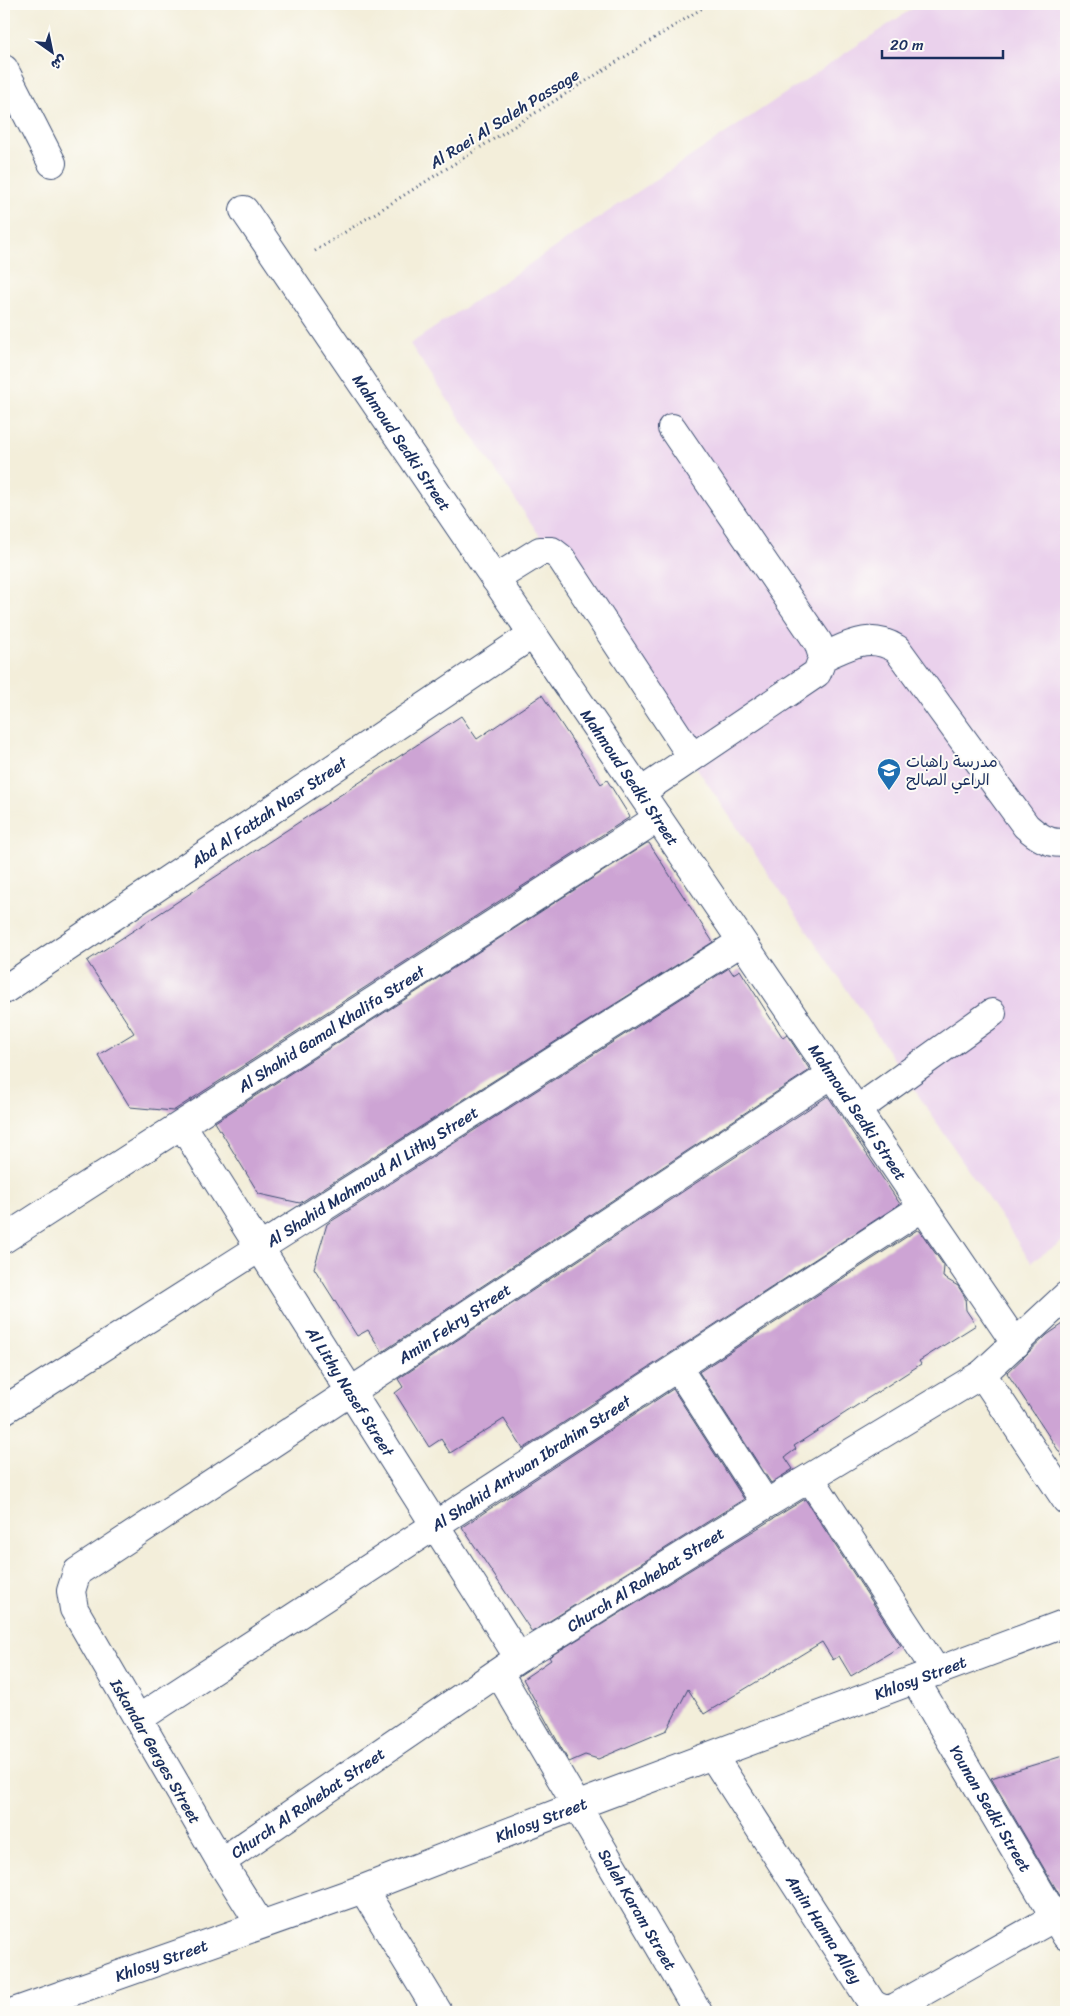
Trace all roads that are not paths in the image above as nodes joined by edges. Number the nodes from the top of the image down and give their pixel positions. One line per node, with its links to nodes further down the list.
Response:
1 (4, 69): 2 (street)
2 (52, 163)
3 (244, 210): 5 (street, Mahmoud Sedki Street)
4 (672, 428): 7 (street)
5 (495, 579): 6 (street, Mahmoud Sedki Street); 8 (street)
6 (533, 634): 9 (street, Mahmoud Sedki Street); 13 (street, Abd Al Fattah Nasr Street)
7 (823, 657): 8 (street); 11 (street)
8 (692, 757): 9 (street)
9 (640, 792): 10 (street, Mahmoud Sedki Street)
10 (658, 818): 12 (street, Mahmoud Sedki Street); 17 (street, Al Shahid Gamal Khalifa Street)
11 (1066, 842)
12 (741, 942): 15 (street, Mahmoud Sedki Street); 20 (street, Al Shahid Mahmoud Al Lithy Street)
13 (4, 990)
14 (992, 1013): 16 (street)
15 (832, 1074): 16 (street, Mahmoud Sedki Street); 25 (street, Amin Fekry Street)
16 (857, 1110): 18 (street, Mahmoud Sedki Street)
17 (182, 1124): 19 (street, Al Shahid Gamal Khalifa Street); 20 (street, Al Lithy Nasef Street)
18 (923, 1207): 22 (street, Mahmoud Sedki Street); 23 (street, Al Shahid Antwan Ibrahim Street)
19 (4, 1239)
20 (260, 1248): 25 (street, Al Lithy Nasef Street); 26 (street, Al Shahid Mahmoud Al Lithy Street)
21 (1066, 1296): 22 (street, Church Al Rahebat Street)
22 (1016, 1344): 24 (street, Church Al Rahebat Street)
23 (678, 1368): 29 (street); 30 (street, Al Shahid Antwan Ibrahim Street)
24 (982, 1374): 27 (street, Church Al Rahebat Street); 28 (street)
25 (350, 1391): 30 (street, Al Lithy Nasef Street); 31 (street, Amin Fekry Street)
26 (4, 1410)
27 (810, 1478): 29 (street, Church Al Rahebat Street); 34 (street, Younan Sedki Street)
28 (1066, 1500)
29 (766, 1504): 33 (street, Church Al Rahebat Street)
30 (436, 1526): 33 (street, Al Lithy Nasef Street); 35 (street, Al Shahid Antwan Ibrahim Street)
31 (77, 1572): 35 (street, Iskandar Gerges Street)
32 (1066, 1623): 34 (street, Khlosy Street)
33 (509, 1665): 37 (street, Saleh Karam Street); 38 (street, Church Al Rahebat Street)
34 (926, 1676): 36 (street, Khlosy Street); 41 (street, Younan Sedki Street)
35 (138, 1719): 38 (street, Iskandar Gerges Street)
36 (713, 1756): 37 (street, Khlosy Street); 41 (street, Amin Hanna Alley)
37 (576, 1806): 39 (street, Khlosy Street); 44 (street, Saleh Karam Street)
38 (221, 1862): 40 (street, Iskandar Gerges Street)
39 (363, 1889): 40 (street, Khlosy Street); 43 (street)
40 (260, 1924): 42 (street, Khlosy Street)
41 (1060, 1926)
42 (14, 2012)
43 (438, 2012)
44 (698, 2012)

